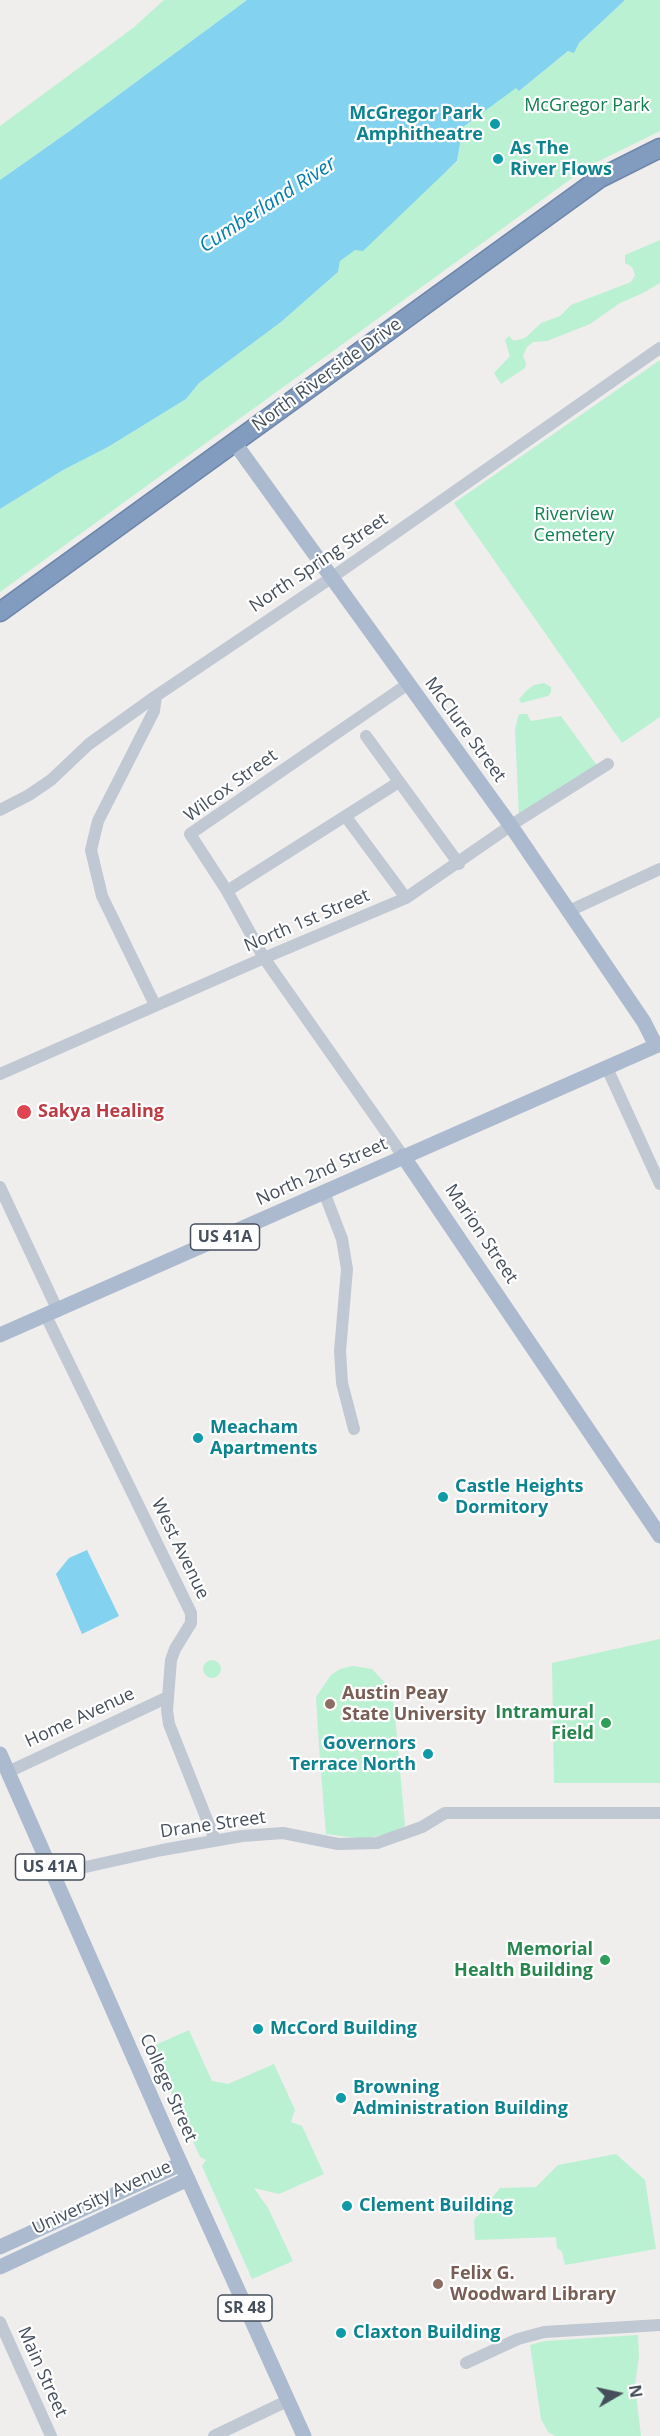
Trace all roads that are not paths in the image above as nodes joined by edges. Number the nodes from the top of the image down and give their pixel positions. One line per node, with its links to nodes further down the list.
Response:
1 (660, 148): 3 (highway, North Riverside Drive)
2 (660, 348): 4 (street, North Spring Street)
3 (234, 442): 4 (main road, McClure Street); 5 (highway, North Riverside Drive)
4 (331, 578): 6 (main road, McClure Street); 7 (street, North Spring Street)
5 (0, 612)
6 (408, 684): 13 (main road, McClure Street); 16 (street, Wilcox Street)
7 (156, 696): 11 (street, North Spring Street); 20 (street)
8 (366, 736): 10 (street)
9 (608, 764): 13 (street, North 1st Street)
10 (399, 782): 12 (street); 14 (street)
11 (0, 810)
12 (346, 817): 16 (street); 17 (street)
13 (511, 826): 14 (street, North 1st Street); 18 (main road, McClure Street)
14 (459, 864): 17 (street, North 1st Street)
15 (660, 869): 18 (street)
16 (227, 891): 19 (street, Wilcox Street)
17 (406, 898): 19 (street, North 1st Street)
18 (569, 911): 21 (main road, McClure Street)
19 (264, 958): 20 (street, North 1st Street); 24 (street, Marion Street)
20 (155, 1005): 23 (street, North 1st Street)
21 (658, 1045): 22 (main road, North 2nd Street / US 41A)
22 (607, 1068): 24 (main road, North 2nd Street / US 41A); 25 (street)
23 (0, 1074)
24 (403, 1156): 27 (main road, North 2nd Street / US 41A); 31 (main road, Marion Street)
25 (660, 1184)
26 (0, 1187): 28 (street, West Avenue)
27 (324, 1192): 28 (main road, North 2nd Street / US 41A); 30 (street)
28 (52, 1313): 29 (main road, North 2nd Street / US 41A); 32 (street, West Avenue)
29 (0, 1335)
30 (354, 1429)
31 (660, 1536)
32 (168, 1697): 34 (street, Home Avenue); 36 (street, West Avenue)
33 (0, 1754): 34 (main road, College Street / US 41A)
34 (8, 1772): 37 (main road, College Street / US 41A)
35 (660, 1813): 36 (street, Drane Street)
36 (215, 1840): 37 (street, Drane Street)
37 (54, 1874): 38 (main road, College Street / US 41A)
38 (181, 2164): 39 (main road, College Street / US 41A); 40 (main road, University Avenue)
39 (188, 2179): 41 (main road, University Avenue); 45 (main road, College Street / SR 48)
40 (0, 2247)
41 (0, 2267)
42 (0, 2322): 46 (street, Main Street)
43 (660, 2325): 44 (street)
44 (466, 2363)
45 (287, 2401): 47 (street); 48 (main road, College Street / SR 48)
46 (51, 2436)
47 (214, 2436)
48 (304, 2436)

